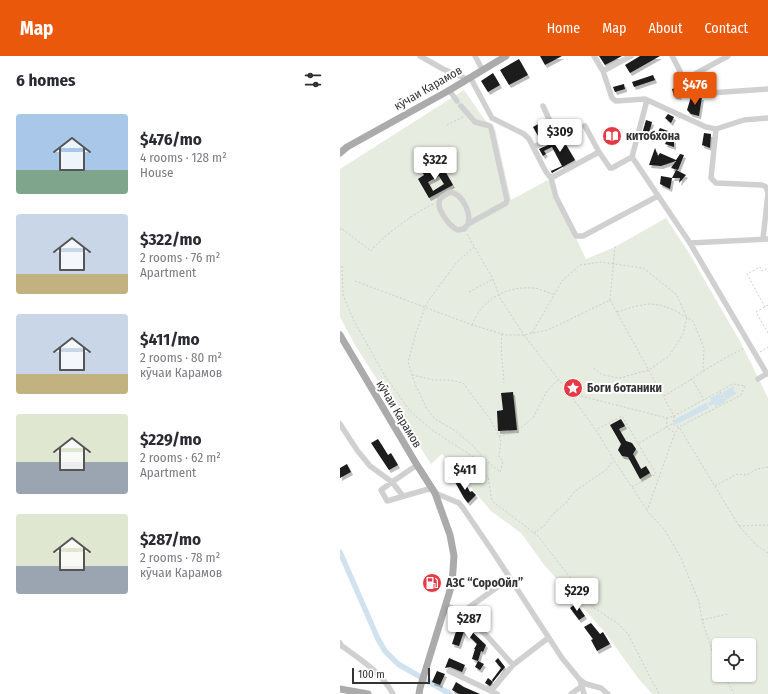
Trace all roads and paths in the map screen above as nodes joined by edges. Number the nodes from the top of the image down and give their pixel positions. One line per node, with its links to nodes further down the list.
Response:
1 (420, 56): 10 (street)
2 (475, 56): 8 (street)
3 (506, 56): 8 (main road, кӯчаи Карамов)
4 (594, 56): 9 (street)
5 (631, 56): 9 (street)
6 (672, 56): 11 (street)
7 (728, 56): 11 (street)
8 (482, 70): 10 (main road, кӯчаи Карамов)
9 (603, 71): 14 (street)
10 (469, 78): 13 (main road, кӯчаи Карамов); 23 (street)
11 (684, 80): 12 (street)
12 (768, 89)
13 (449, 90): 15 (street); 25 (main road, кӯчаи Карамов)
14 (647, 100): 22 (street); 26 (street)
15 (457, 101)
16 (462, 106): 30 (street)
17 (543, 106): 23 (street)
18 (468, 115): 20 (path)
19 (768, 118): 22 (street)
20 (448, 125)
21 (585, 126): 24 (street)
22 (716, 129): 33 (street)
23 (534, 147): 27 (street)
24 (599, 152): 26 (street); 27 (street)
25 (340, 153)
26 (632, 157): 28 (street)
27 (551, 178): 28 (street)
28 (658, 196): 34 (street)
29 (439, 203): 30 (street); 31 (street); 32 (path)
30 (468, 224): 31 (street)
31 (464, 229): 36 (path)
32 (340, 230)
33 (766, 239): 34 (street)
34 (690, 243): 57 (street)
35 (615, 246): 37 (path)
36 (474, 247): 40 (path); 47 (path)
37 (612, 264): 44 (path); 45 (path); 50 (path)
38 (342, 266): 95 (path)
39 (768, 268): 48 (path)
40 (493, 279): 42 (path); 43 (path)
41 (355, 281): 47 (path)
42 (469, 292)
43 (498, 294): 44 (path); 51 (path); 56 (path)
44 (554, 294): 54 (path)
45 (610, 300): 49 (path); 54 (path)
46 (768, 305): 48 (path)
47 (425, 307): 51 (path); 64 (path)
48 (765, 307): 52 (path)
49 (617, 312): 50 (path); 61 (path)
50 (687, 317): 61 (path); 62 (path)
51 (472, 324): 53 (path)
52 (768, 332)
53 (502, 333): 56 (path); 68 (path)
54 (532, 333): 56 (path)
55 (340, 335): 85 (main road, кӯчаи Карамов)
56 (524, 335): 66 (path)
57 (751, 346): 59 (street); 62 (path)
58 (768, 347): 59 (path)
59 (756, 355): 63 (street)
60 (592, 367): 61 (path)
61 (649, 370): 71 (path)
62 (703, 371): 67 (path)
63 (767, 373): 65 (street)
64 (412, 375): 82 (path); 82 (path)
65 (758, 378)
66 (558, 379): 70 (path); 82 (path)
67 (690, 380): 71 (path); 72 (path)
68 (504, 383)
69 (720, 392): 72 (path); 73 (path); 73 (path)
70 (569, 393): 75 (path); 80 (path)
71 (664, 396): 74 (path)
72 (704, 401): 74 (path)
73 (726, 402): 79 (path)
74 (674, 416): 75 (path); 77 (path)
75 (667, 418): 78 (path)
76 (340, 424): 87 (street)
77 (673, 424): 78 (path); 79 (path)
78 (666, 427): 81 (path); 83 (path)
79 (679, 427): 81 (path); 88 (path)
80 (596, 430): 83 (path); 84 (path)
81 (675, 433): 92 (path)
82 (499, 436)
83 (638, 443): 89 (path)
84 (614, 460): 89 (path); 95 (path)
85 (417, 464): 87 (street); 90 (main road, кӯчаи Карамов)
86 (768, 467): 88 (path)
87 (392, 482): 91 (street); 91 (street)
88 (714, 486): 94 (path)
89 (632, 487): 92 (path)
90 (433, 491): 91 (street); 97 (street); 98 (main road, кӯчаи Карамов)
91 (403, 496)
92 (647, 511): 101 (path)
93 (768, 525): 94 (path)
94 (739, 526): 96 (path)
95 (534, 533): 119 (path)
96 (768, 552)
97 (510, 578): 99 (street); 102 (street)
98 (446, 605): 99 (street); 112 (main road, кӯчаи Карамов)
99 (461, 613): 105 (street)
100 (728, 614): 101 (path)
101 (702, 620): 104 (path)
102 (548, 638): 105 (street); 107 (street)
103 (340, 643): 114 (street)
104 (712, 651)
105 (513, 665): 111 (street)
106 (449, 670): 111 (street)
107 (580, 680): 109 (street); 118 (street)
108 (728, 682): 120 (path)
109 (582, 686): 116 (street); 117 (street)
110 (340, 689): 113 (main road)
111 (491, 691): 115 (street)
112 (418, 692)
113 (368, 694)
114 (393, 694)
115 (497, 694)
116 (571, 694)
117 (584, 694)
118 (608, 694)
119 (660, 694)
120 (734, 694)

